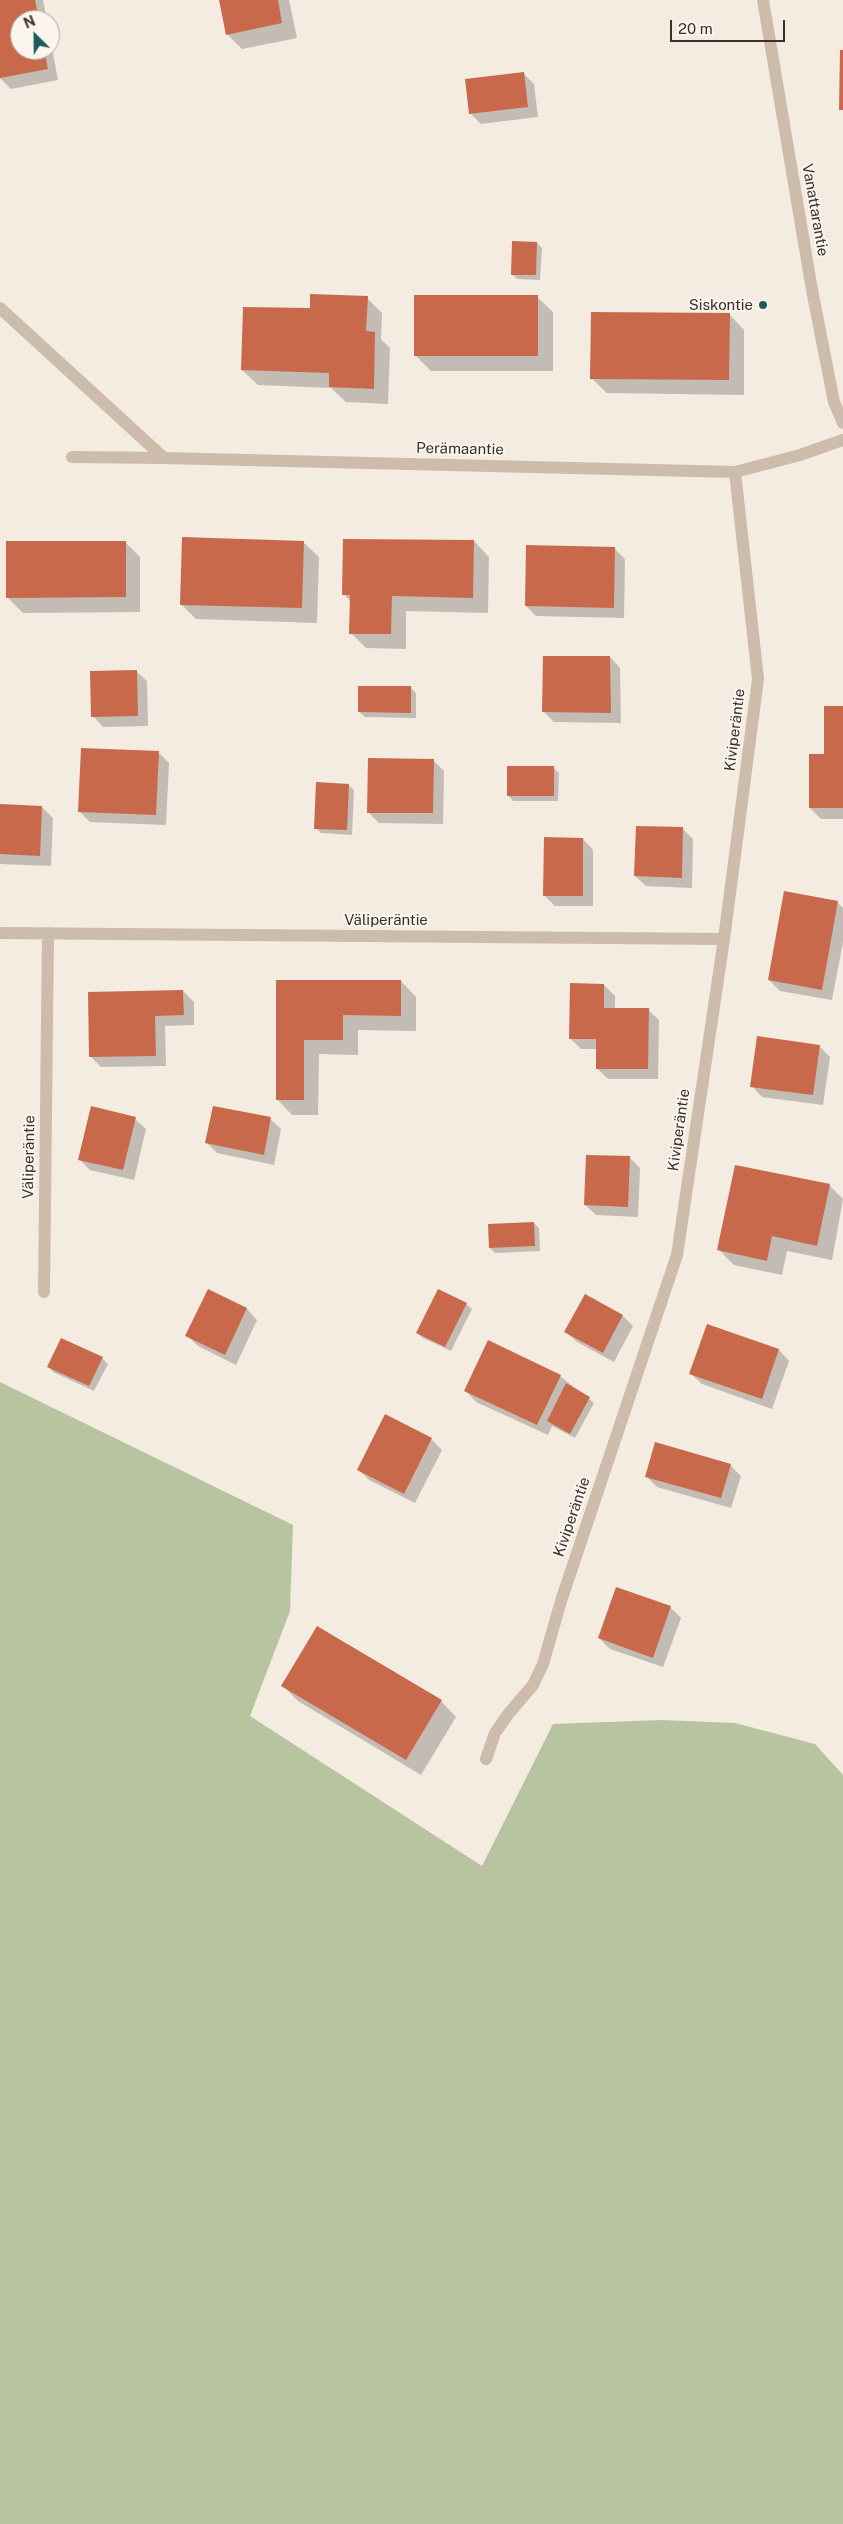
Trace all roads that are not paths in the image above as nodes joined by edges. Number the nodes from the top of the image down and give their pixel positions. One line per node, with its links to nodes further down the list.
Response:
1 (763, 0): 3 (street, Vanattarantie)
2 (0, 308): 6 (street)
3 (843, 423)
4 (843, 440): 7 (street, Perämaantie)
5 (72, 458): 6 (street, Perämaantie)
6 (164, 458): 7 (street, Perämaantie)
7 (735, 472): 10 (street, Kiviperäntie)
8 (0, 933): 9 (street, Väliperäntie)
9 (48, 933): 10 (street, Väliperäntie); 11 (street, Väliperäntie)
10 (724, 939): 12 (street, Kiviperäntie)
11 (44, 1292)
12 (486, 1759)

